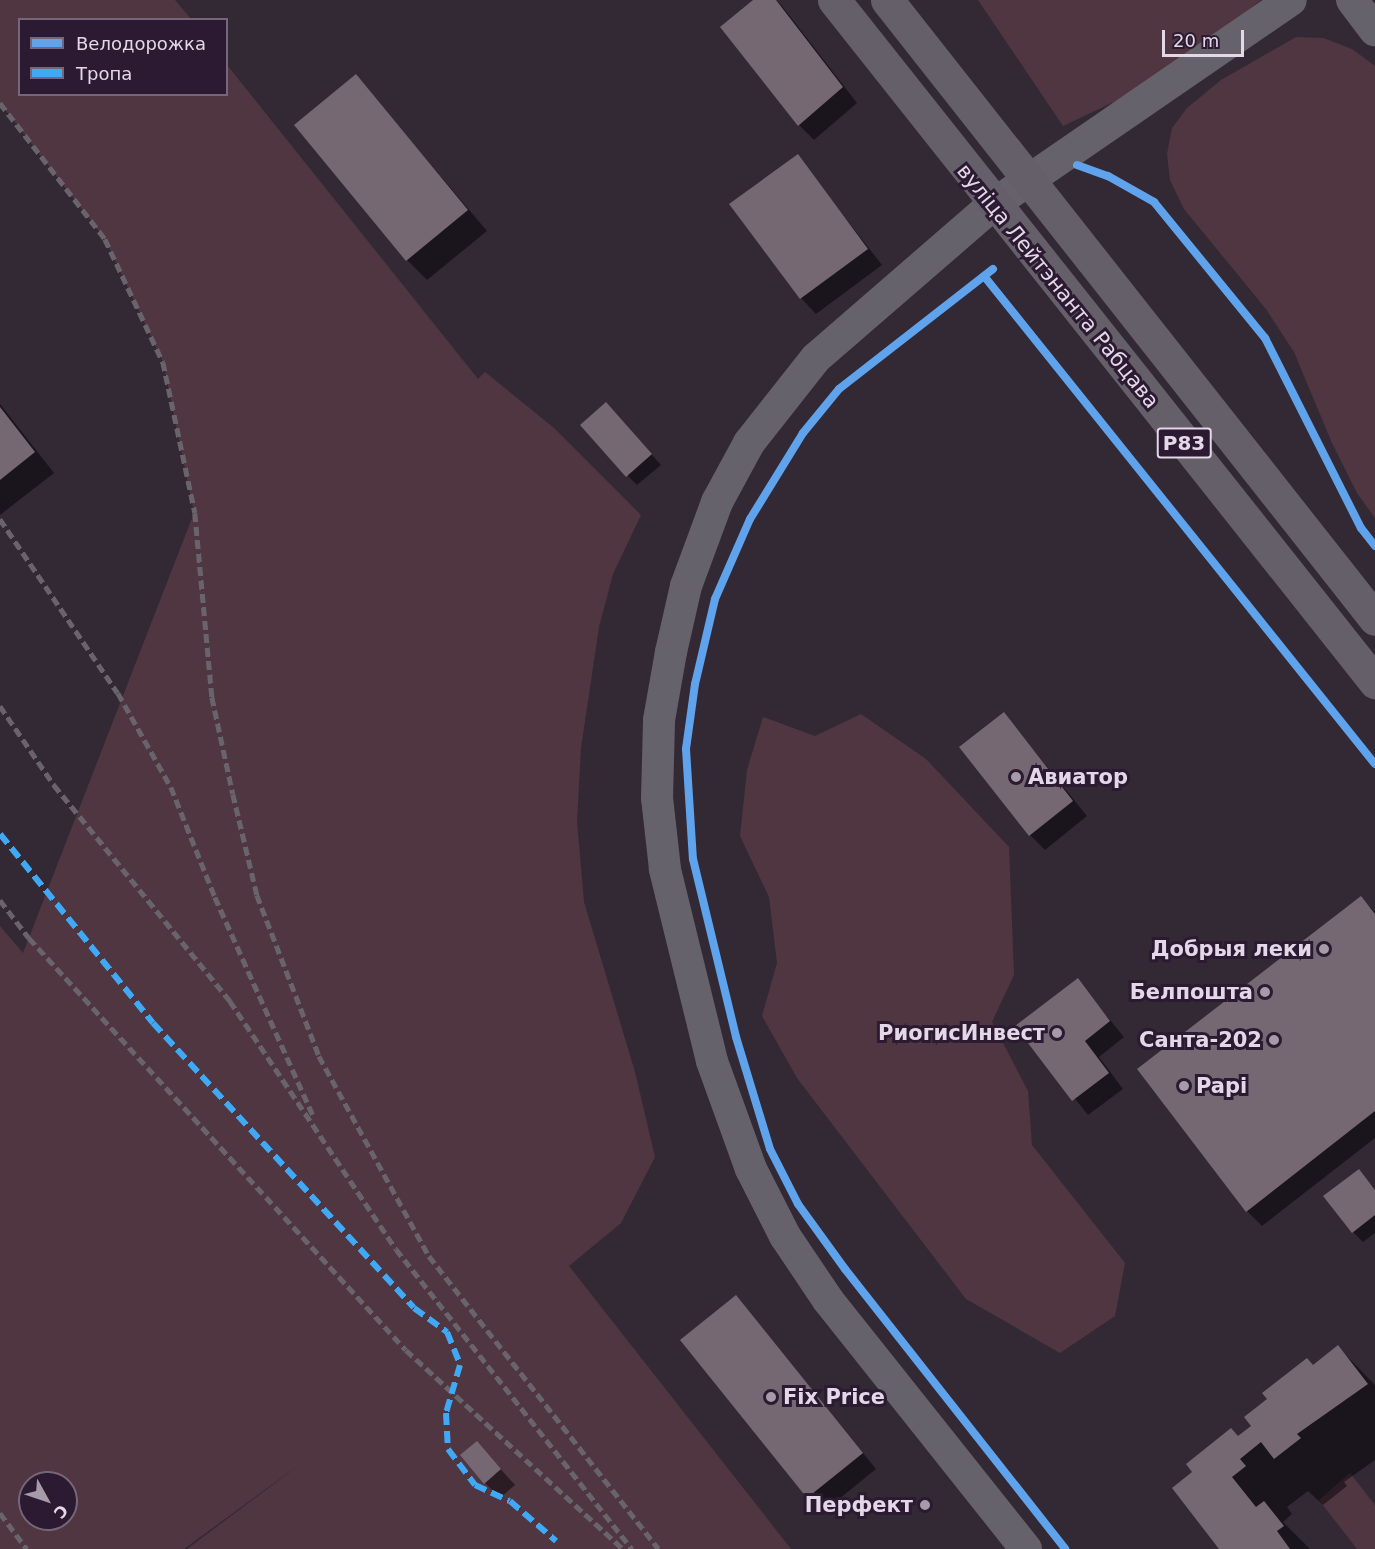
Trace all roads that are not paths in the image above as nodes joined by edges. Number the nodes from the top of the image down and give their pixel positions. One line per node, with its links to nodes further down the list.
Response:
1 (834, 0): 7 (highway, вуліца Лейтэнанта Рабцава / Р83)
2 (887, 0): 6 (highway, вуліца Лейтэнанта Рабцава / Р83)
3 (1291, 0): 6 (street)
4 (1352, 0): 5 (street)
5 (1375, 30)
6 (1028, 180): 7 (street); 8 (highway, вуліца Лейтэнанта Рабцава / Р83)
7 (994, 204): 9 (highway, вуліца Лейтэнанта Рабцава / Р83); 10 (street)
8 (1375, 620)
9 (1375, 682)
10 (1026, 1549)

